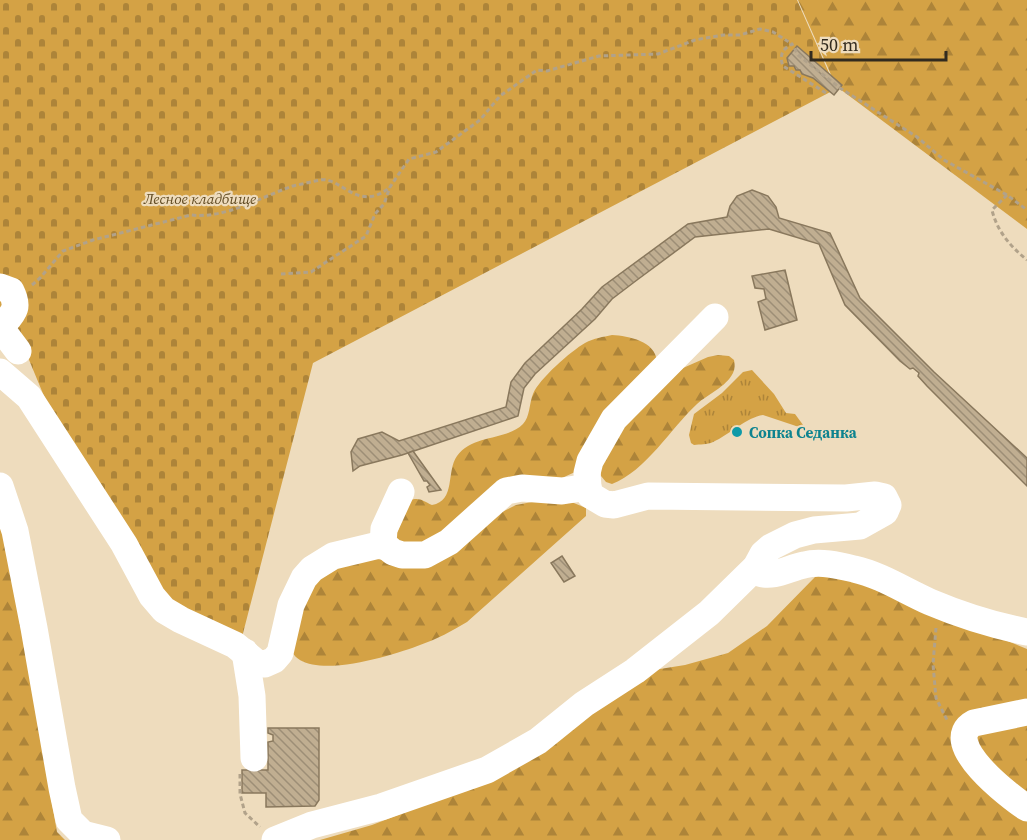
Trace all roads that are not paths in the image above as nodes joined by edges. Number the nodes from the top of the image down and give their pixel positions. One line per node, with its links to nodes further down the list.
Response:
1 (6, 289): 3 (street)
2 (715, 317): 7 (street)
3 (0, 327): 4 (street)
4 (18, 351)
5 (0, 372): 12 (street)
6 (0, 486): 17 (street)
7 (588, 487): 9 (street); 10 (street)
8 (401, 492): 9 (street)
9 (383, 544): 12 (street)
10 (756, 567): 11 (street); 16 (street)
11 (1027, 632)
12 (245, 652): 14 (street)
13 (1027, 712): 15 (street)
14 (254, 758)
15 (1027, 808)
16 (270, 836)
17 (107, 840)

